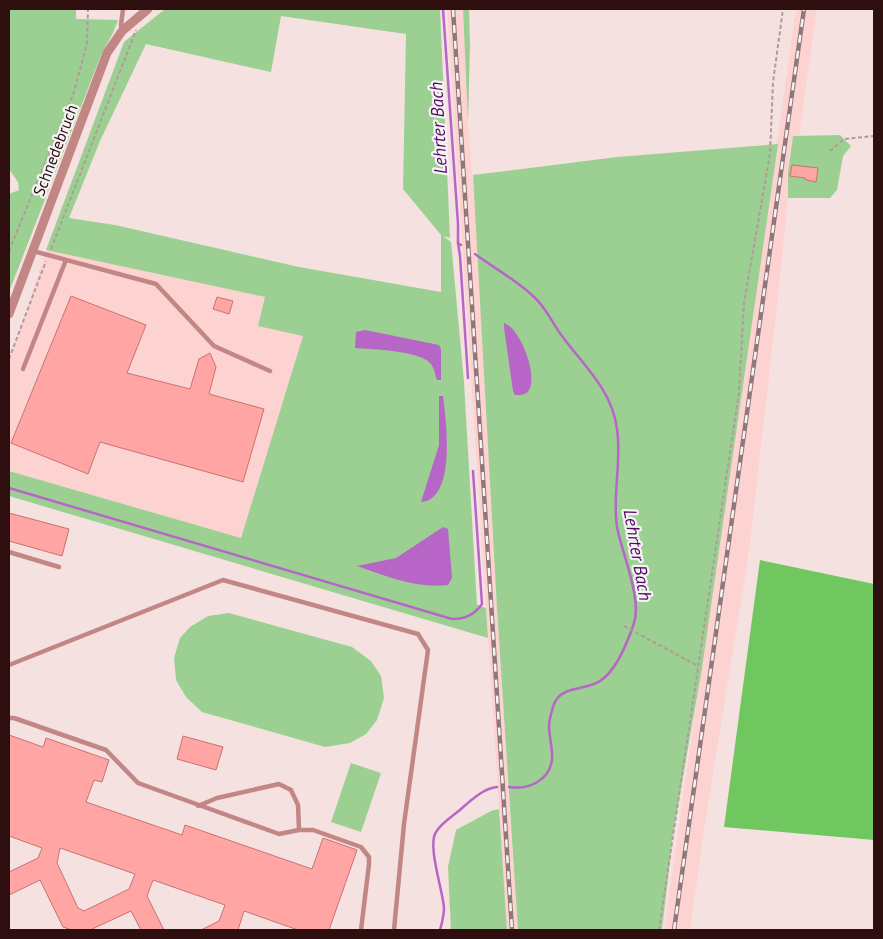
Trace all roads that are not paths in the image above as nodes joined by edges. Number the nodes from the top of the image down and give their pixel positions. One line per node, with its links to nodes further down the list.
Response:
1 (123, 9): 3 (lane)
2 (148, 9): 3 (street, Schnedebruch)
3 (122, 31): 4 (street, Schnedebruch)
4 (33, 251): 5 (lane); 6 (street, Schnedebruch)
5 (66, 260): 7 (lane); 8 (lane)
6 (9, 314)
7 (23, 369)
8 (270, 370)
9 (9, 552): 10 (lane)
10 (59, 567)
11 (9, 665): 16 (lane)
12 (9, 718): 13 (lane)
13 (198, 806): 14 (lane); 14 (lane)
14 (299, 830): 15 (lane)
15 (361, 930)
16 (394, 930)

